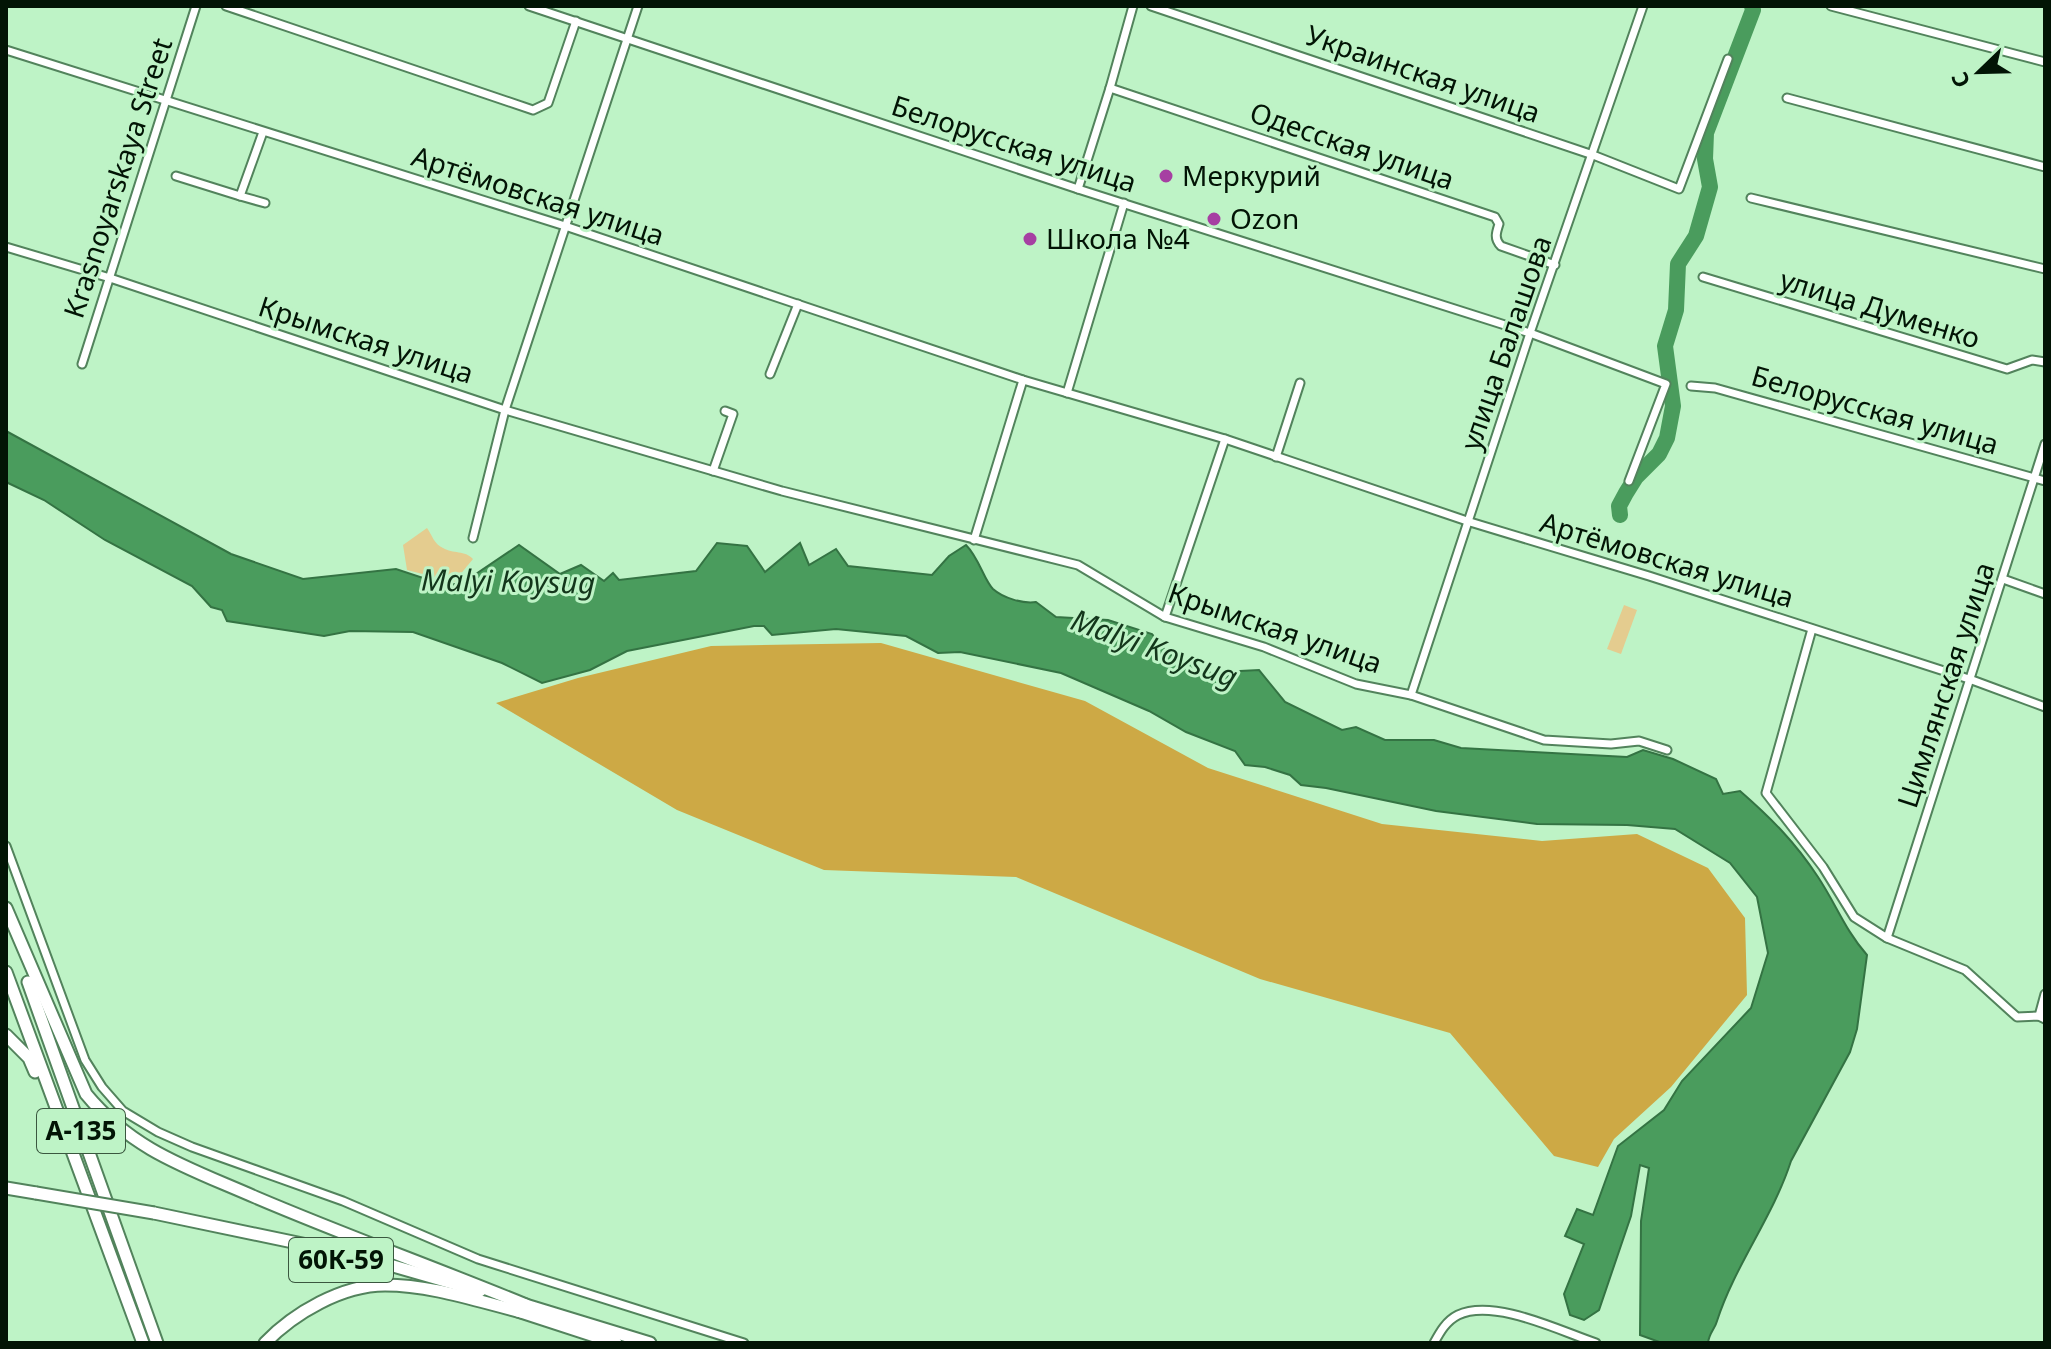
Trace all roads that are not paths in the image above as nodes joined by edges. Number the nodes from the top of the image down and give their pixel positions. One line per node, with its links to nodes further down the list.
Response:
1 (196, 6): 16 (street, Krasnoyarskaya Street)
2 (226, 6): 9 (street)
3 (529, 6): 9 (street, Белорусская улица)
4 (638, 6): 10 (street)
5 (1133, 6): 14 (street)
6 (1151, 6): 18 (street, Украинская улица)
7 (1643, 6): 18 (street, улица Балашова)
8 (1831, 6): 13 (street)
9 (576, 21): 10 (street, Белорусская улица)
10 (627, 37): 21 (street, Белорусская улица); 26 (street)
11 (6, 50): 16 (street, Артёмовская улица)
12 (1728, 59): 18 (street, Украинская улица)
13 (2045, 62)
14 (1110, 88): 21 (street); 28 (street, Одесская улица)
15 (1787, 98): 19 (street)
16 (166, 101): 17 (street, Артёмовская улица); 31 (street, Krasnoyarskaya Street)
17 (263, 132): 22 (street); 26 (street, Артёмовская улица)
18 (1593, 155): 28 (street, улица Балашова)
19 (2045, 167)
20 (176, 176): 22 (street)
21 (1078, 189): 25 (street, Белорусская улица)
22 (240, 196): 24 (street)
23 (1751, 198): 29 (street)
24 (265, 203)
25 (1124, 203): 33 (street, Белорусская улица); 40 (street)
26 (565, 226): 32 (street, Артёмовская улица); 41 (street)
27 (6, 247): 31 (street, Крымская улица)
28 (1555, 265): 33 (street, улица Балашова)
29 (2045, 269)
30 (1703, 277): 34 (street, улица Думенко)
31 (110, 278): 35 (street, Krasnoyarskaya Street); 41 (street, Крымская улица)
32 (798, 304): 36 (street); 37 (street, Артёмовская улица)
33 (1530, 333): 48 (street, Белорусская улица); 50 (street, улица Балашова)
34 (2045, 362)
35 (82, 364)
36 (770, 374)
37 (1023, 380): 40 (street, Артёмовская улица); 52 (street)
38 (1300, 383): 45 (street)
39 (1691, 386): 47 (street, Белорусская улица)
40 (1067, 393): 43 (street, Артёмовская улица)
41 (505, 410): 46 (street, Крымская улица); 51 (street)
42 (725, 411): 46 (street)
43 (1225, 439): 45 (street, Артёмовская улица); 55 (street)
44 (2045, 444): 47 (street, Цимлянская улица)
45 (1276, 457): 50 (street, Артёмовская улица)
46 (713, 471): 52 (street, Крымская улица)
47 (2035, 478): 49 (street, Белорусская улица); 53 (street, Цимлянская улица)
48 (1629, 481)
49 (2045, 481)
50 (1470, 522): 56 (street, Артёмовская улица); 58 (street, улица Балашова)
51 (473, 538)
52 (974, 540): 55 (street, Крымская улица)
53 (2003, 579): 54 (street); 57 (street, Цимлянская улица)
54 (2045, 594)
55 (1165, 617): 58 (street, Крымская улица)
56 (1812, 629): 57 (street, Артёмовская улица); 64 (street)
57 (1972, 680): 59 (street, Артёмовская улица); 64 (street, Цимлянская улица)
58 (1411, 695): 60 (street, Крымская улица)
59 (2045, 707)
60 (1667, 750)
61 (6, 846): 79 (street)
62 (6, 908): 73 (main road)
63 (6, 919): 75 (main road, А-135)
64 (1887, 938): 67 (street)
65 (6, 972): 69 (main road, А-135)
66 (2045, 994): 67 (street)
67 (2042, 1017)
68 (6, 1035): 69 (main road)
69 (81, 1179): 74 (main road, А-135)
70 (6, 1188): 72 (main road)
71 (6, 1196): 72 (main road)
72 (36, 1197): 73 (main road, 60К-59, bridge)
73 (526, 1309): 76 (main road); 77 (main road, 60К-59); 78 (main road, 60К-59)
74 (143, 1343)
75 (157, 1343)
76 (265, 1343)
77 (616, 1343)
78 (650, 1343)
79 (744, 1343)
80 (1434, 1343): 81 (street)
81 (1596, 1343)

